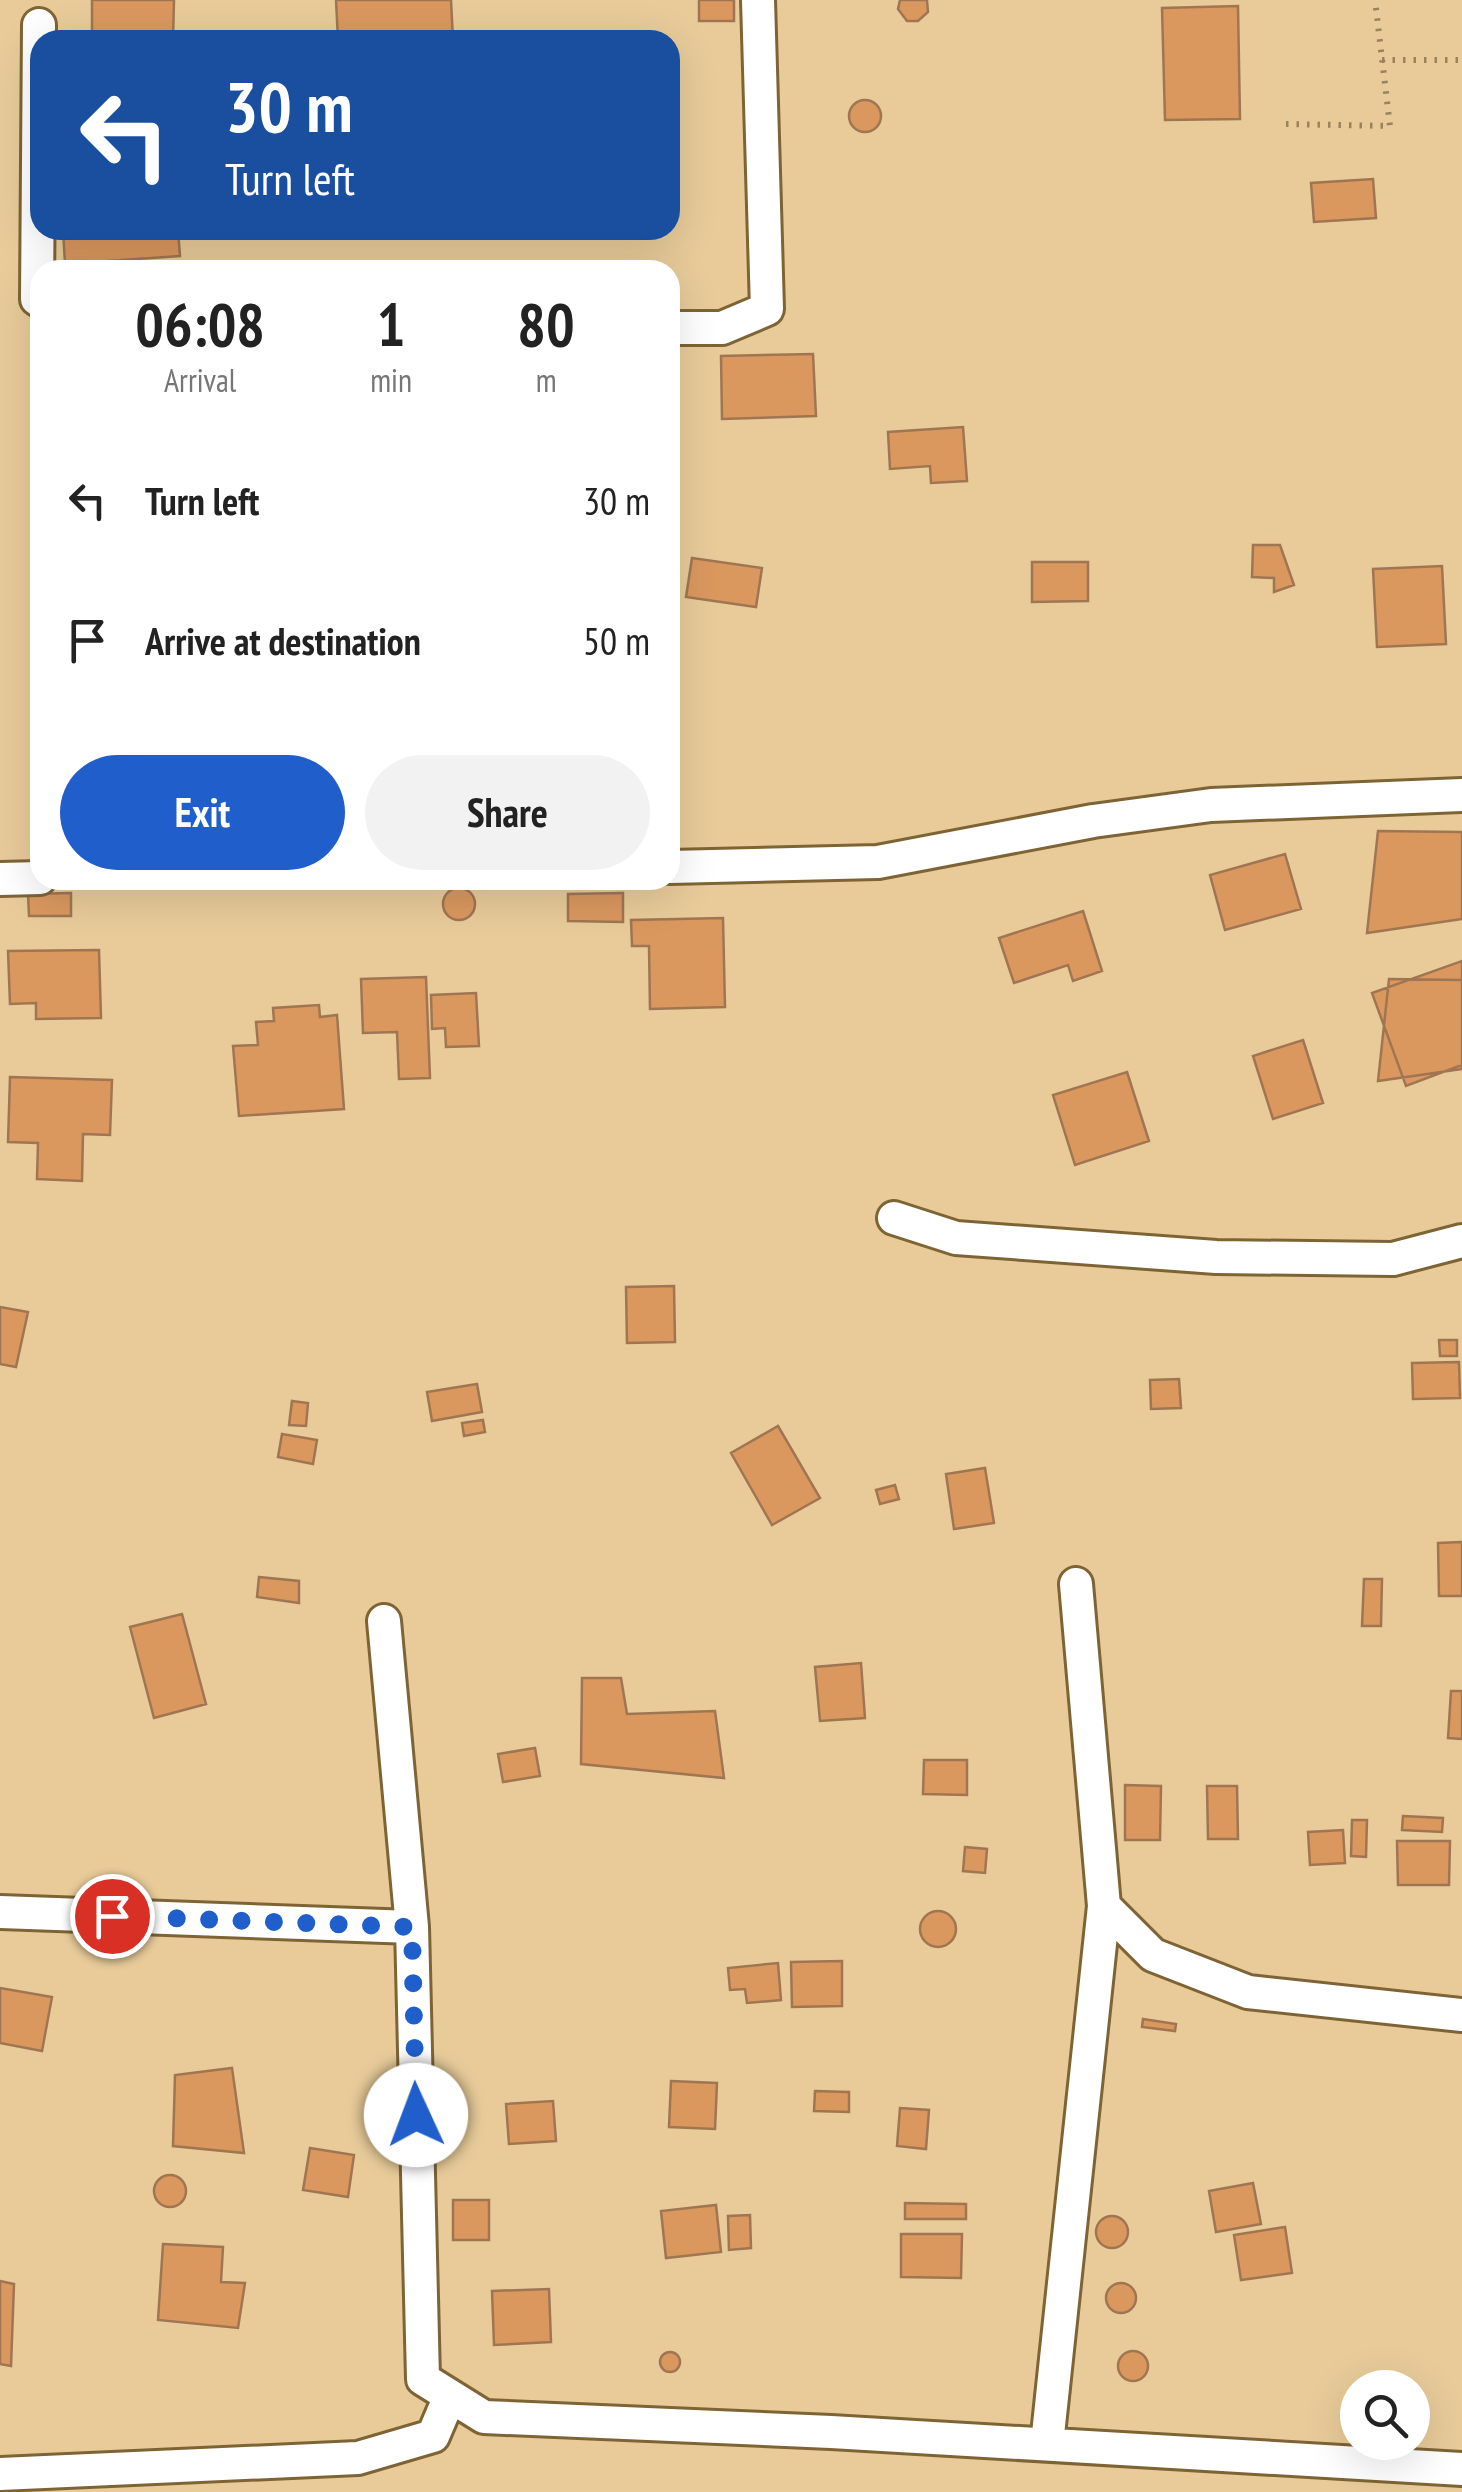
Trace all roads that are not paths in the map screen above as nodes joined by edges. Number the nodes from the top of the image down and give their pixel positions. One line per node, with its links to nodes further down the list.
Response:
1 (758, 0): 4 (street)
2 (40, 25): 3 (street)
3 (40, 30)
4 (680, 328)
5 (1462, 796): 6 (street)
6 (680, 867)
7 (30, 878): 8 (street)
8 (0, 879)
9 (894, 1218): 10 (street)
10 (1462, 1241)
11 (1076, 1584): 13 (street)
12 (384, 1621): 15 (street)
13 (1104, 1906): 16 (street); 18 (street)
14 (0, 1912): 15 (street)
15 (412, 1927): 17 (street)
16 (1462, 2015)
17 (450, 2396): 18 (street); 20 (street)
18 (1047, 2444): 19 (street)
19 (1462, 2468)
20 (0, 2474)

